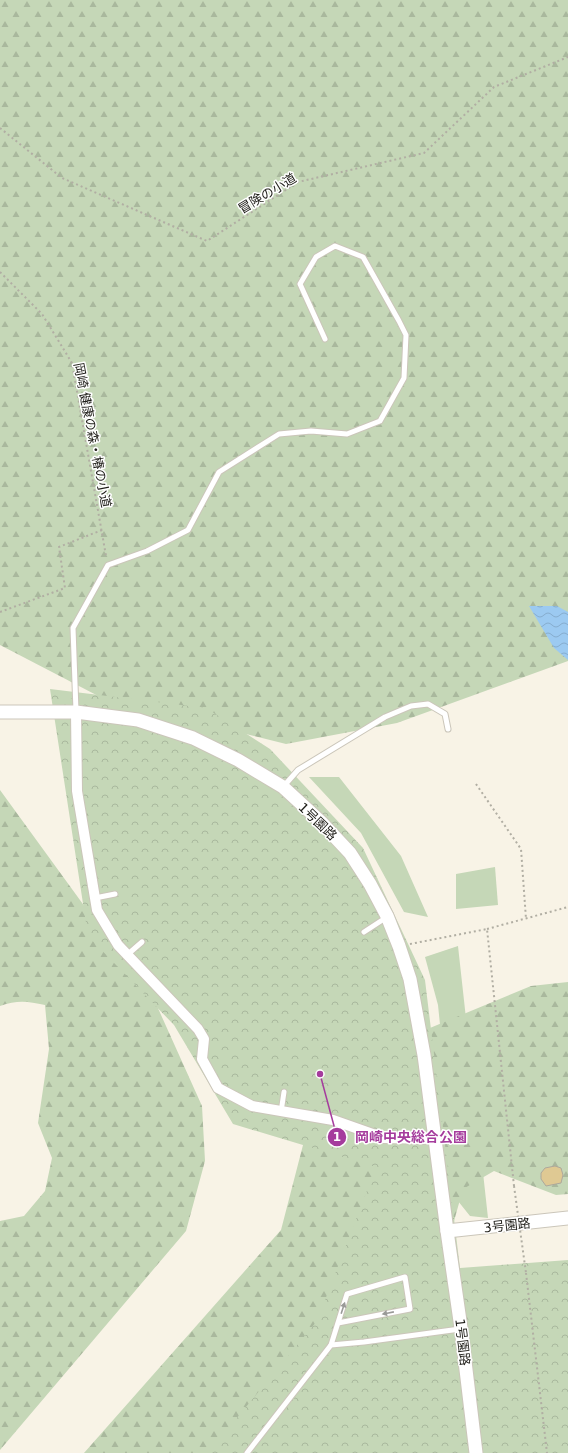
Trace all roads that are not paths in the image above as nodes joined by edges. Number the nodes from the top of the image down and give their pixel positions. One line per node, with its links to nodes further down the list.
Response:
1 (325, 339): 3 (lane)
2 (0, 712): 3 (street, 1号園路)
3 (76, 712): 5 (street, 1号園路); 7 (street)
4 (448, 729): 5 (lane)
5 (283, 788): 8 (street, 1号園路)
6 (115, 894): 7 (lane)
7 (95, 898): 11 (street)
8 (387, 916): 9 (lane); 14 (street, 1号園路)
9 (364, 932)
10 (142, 942): 11 (lane)
11 (127, 955): 13 (street)
12 (284, 1092): 13 (lane)
13 (281, 1112): 14 (street)
14 (435, 1139): 16 (street, 1号園路)
15 (568, 1218): 16 (street, 3号園路)
16 (447, 1231): 18 (street, 1号園路)
17 (338, 1323): 17 (lane, one-way to 17); 19 (lane)
18 (461, 1328): 19 (lane); 21 (street, 1号園路)
19 (331, 1345): 20 (lane)
20 (247, 1453)
21 (476, 1453)

